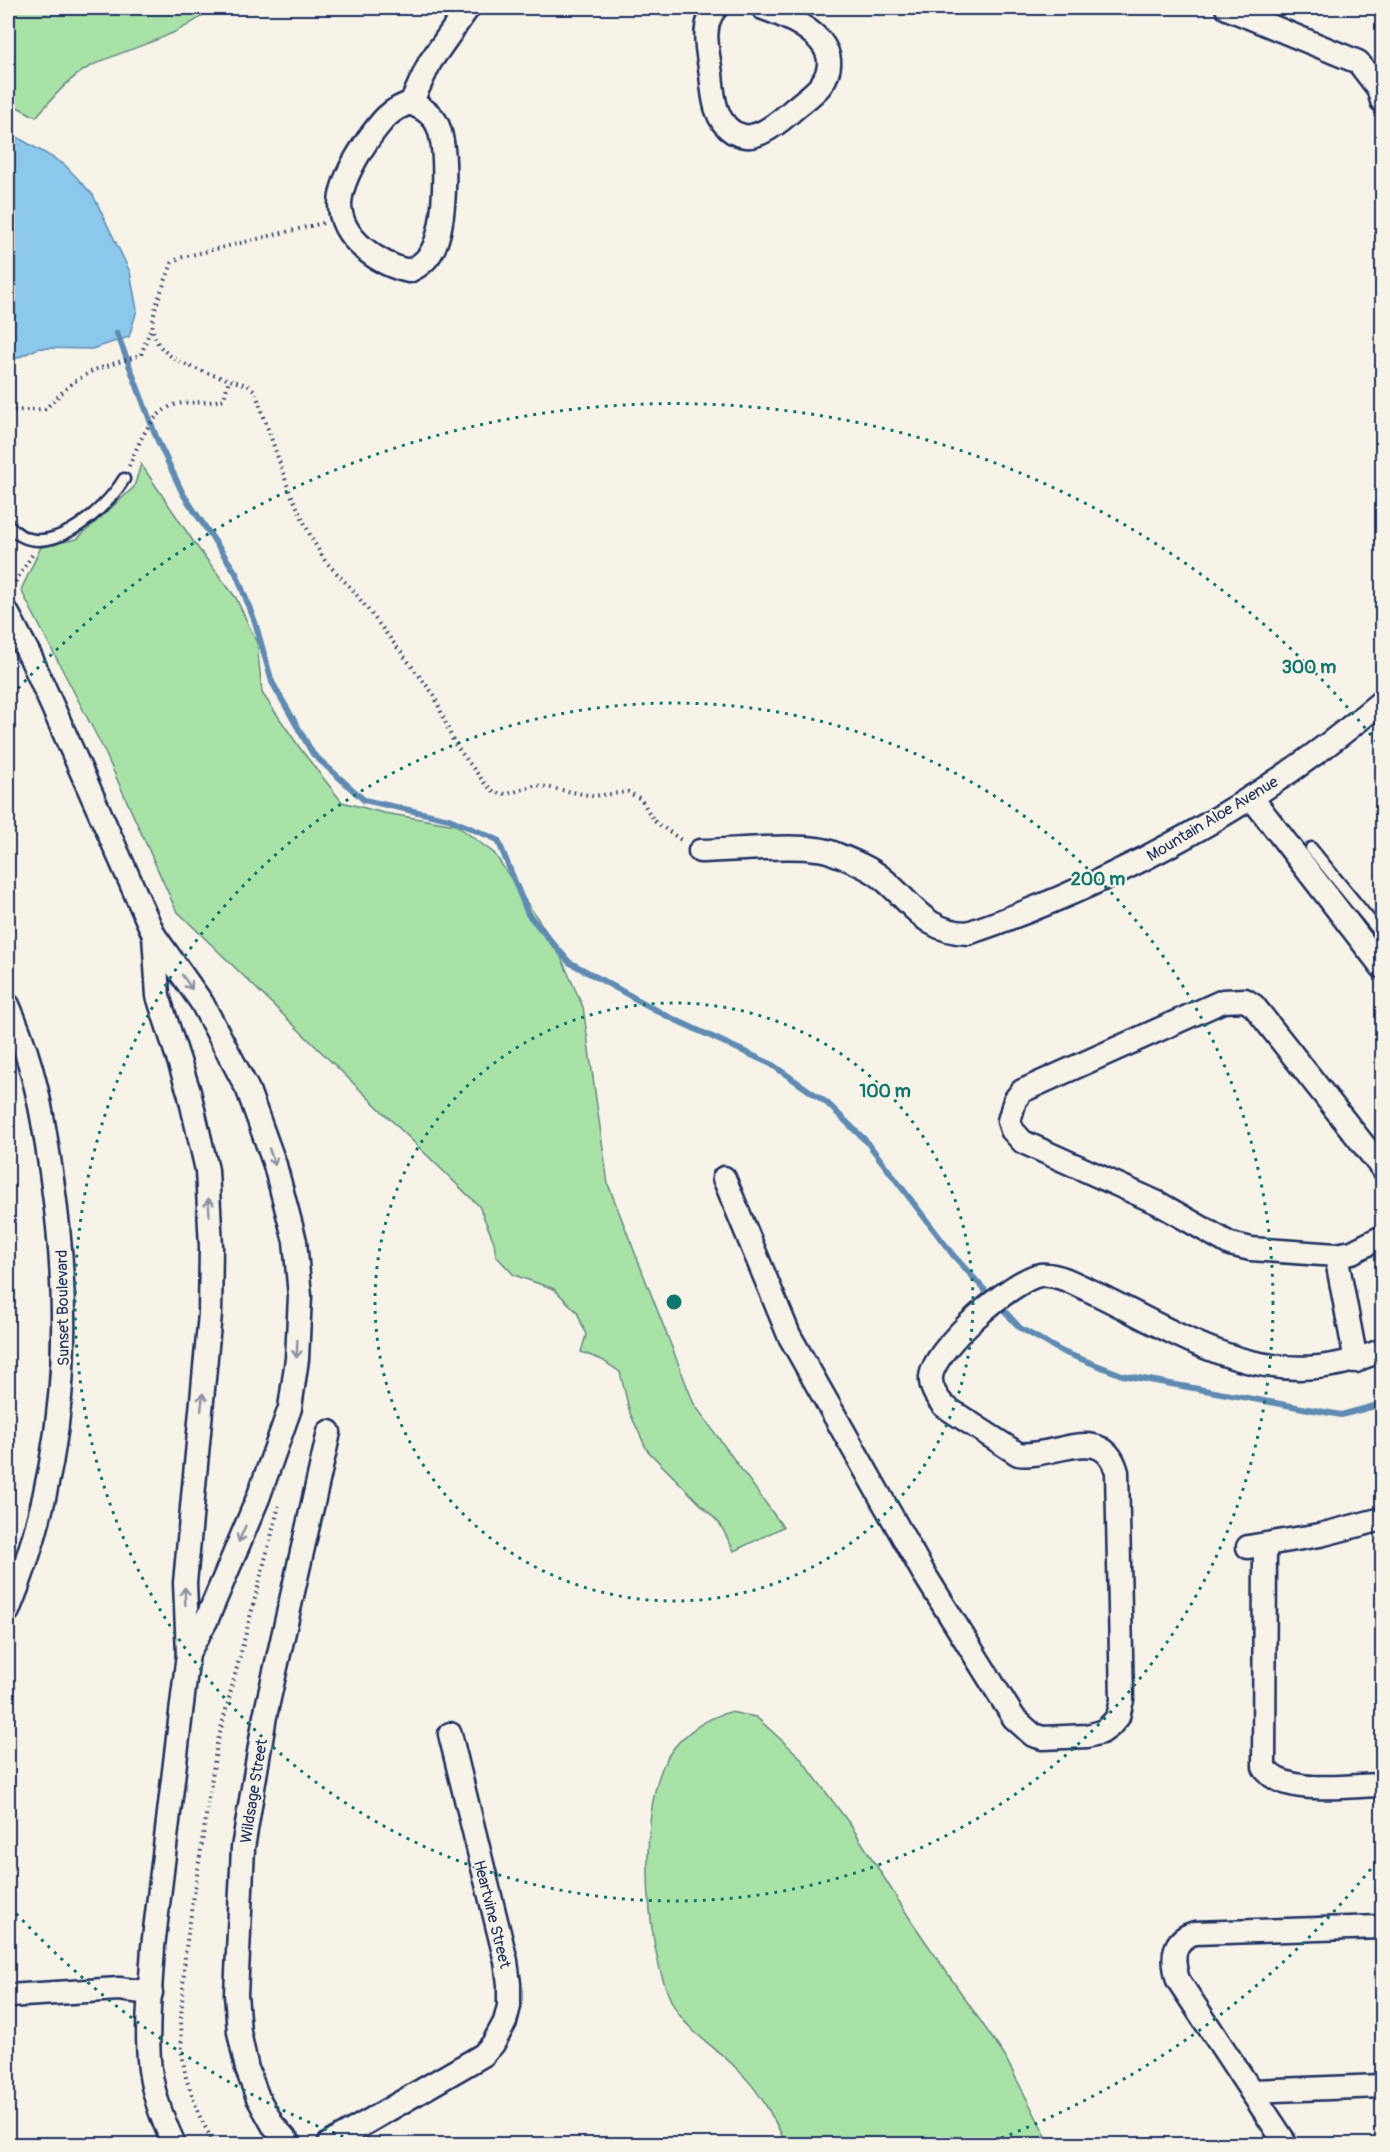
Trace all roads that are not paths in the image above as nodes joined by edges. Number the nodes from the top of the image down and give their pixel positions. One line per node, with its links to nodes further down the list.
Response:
1 (468, 8): 6 (street)
2 (716, 8): 3 (street)
3 (763, 8)
4 (1227, 8): 5 (street)
5 (1383, 101)
6 (411, 103): 6 (street)
7 (124, 478): 8 (lane)
8 (8, 524)
9 (8, 614): 15 (street)
10 (1383, 701): 11 (street, Mountain Aloe Avenue)
11 (1251, 797): 13 (street, Mountain Aloe Avenue); 16 (street)
12 (1311, 848): 14 (lane)
13 (700, 851)
14 (1383, 934)
15 (153, 935): 27 (street, one-way to 15); 27 (street, one-way to 27)
16 (1383, 967)
17 (8, 1005): 26 (street, Sunset Boulevard)
18 (1383, 1168): 21 (street)
19 (724, 1178): 23 (street)
20 (1383, 1237): 21 (street)
21 (1336, 1255): 23 (street)
22 (1383, 1350): 23 (street)
23 (1356, 1361)
24 (329, 1432): 36 (street, Wildsage Street)
25 (1383, 1519): 29 (street)
26 (8, 1611)
27 (188, 1654): 31 (street)
28 (450, 1734): 37 (street, Heartvine Street)
29 (1383, 1785)
30 (1383, 1927): 34 (street)
31 (151, 1993): 32 (street); 35 (street)
32 (8, 1995)
33 (1383, 2086): 34 (street)
34 (1251, 2091): 38 (street)
35 (174, 2145)
36 (290, 2145)
37 (329, 2145)
38 (1286, 2145)

